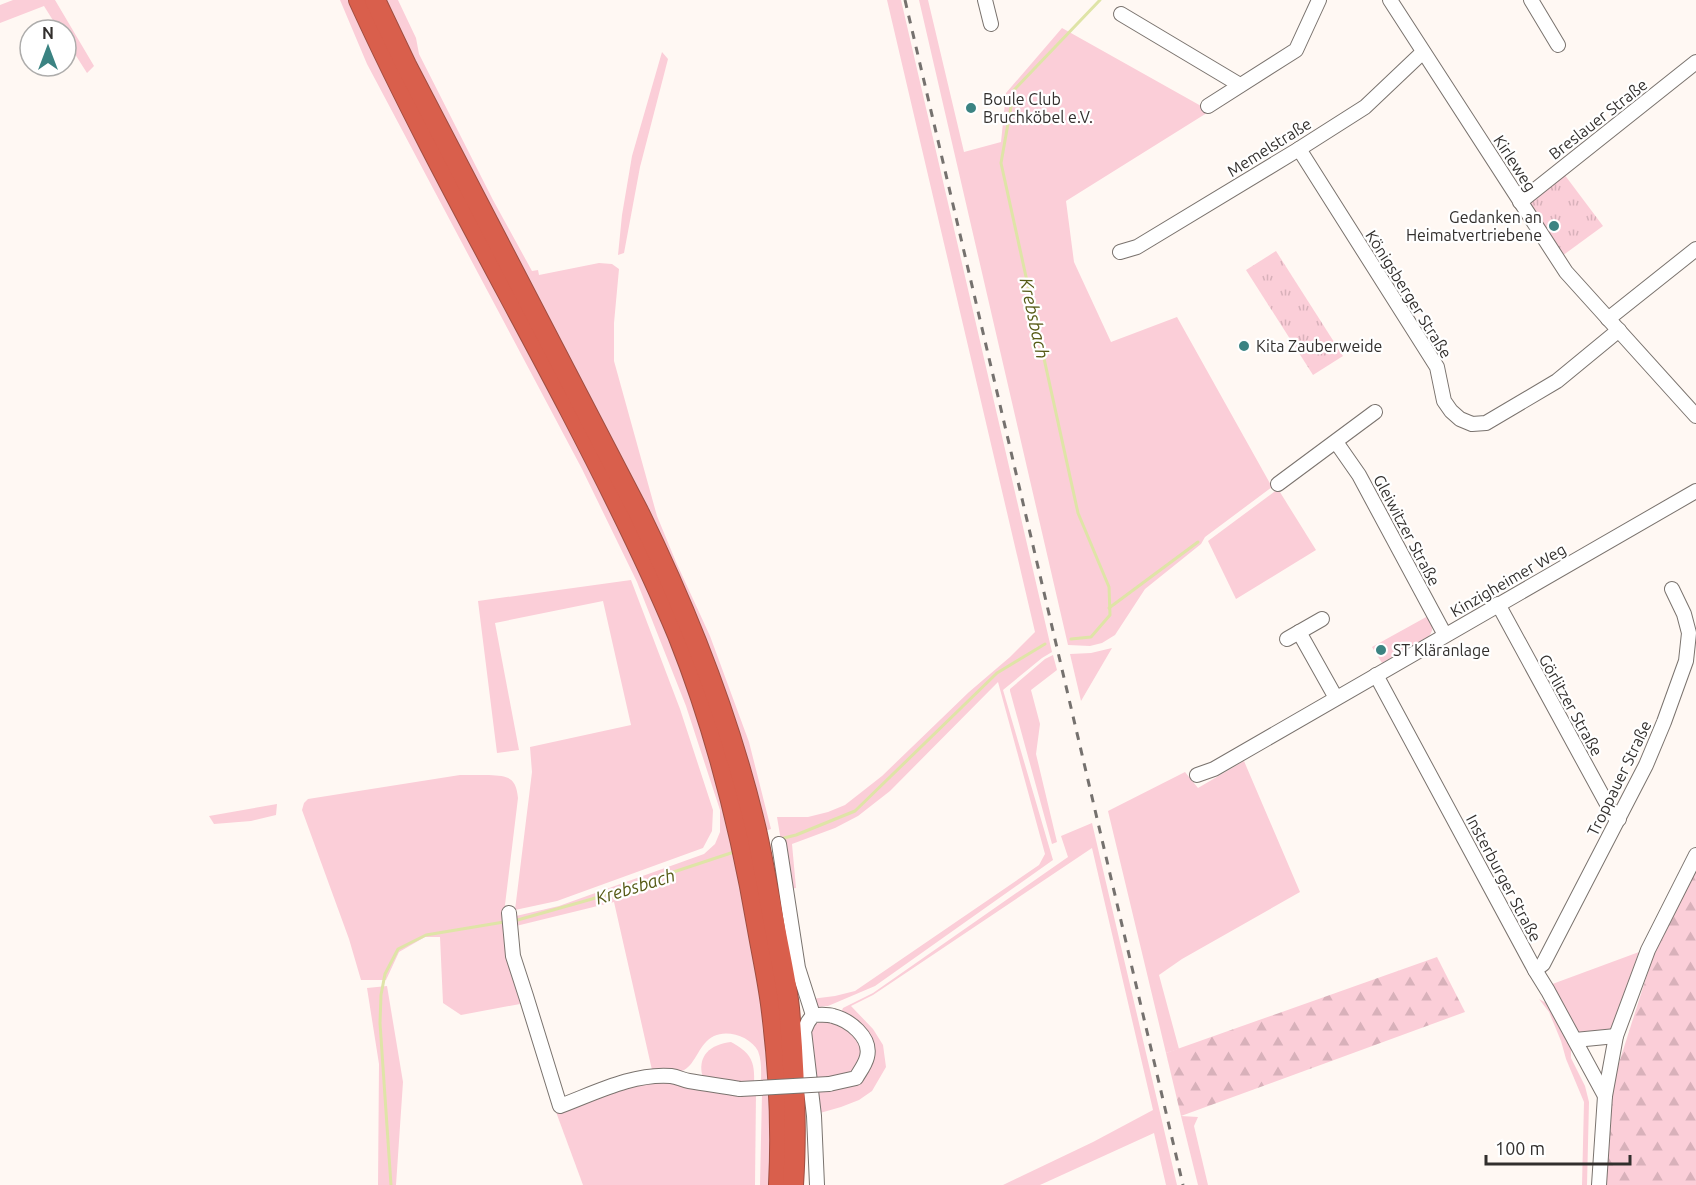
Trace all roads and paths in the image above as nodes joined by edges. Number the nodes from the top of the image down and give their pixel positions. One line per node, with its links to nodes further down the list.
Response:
1 (359, 0): 33 (highway)
2 (375, 0): 33 (highway)
3 (985, 0): 8 (street)
4 (1319, 0): 12 (street)
5 (1390, 0): 10 (street, Kirleweg)
6 (1531, 0): 9 (street)
7 (1121, 14): 12 (street)
8 (991, 24)
9 (1558, 45)
10 (1423, 52): 14 (street, Memelstraße); 15 (street, Kirleweg)
11 (1696, 62): 15 (street, Breslauer Straße)
12 (1240, 85): 13 (street)
13 (1208, 106)
14 (1299, 149): 17 (street, Memelstraße); 19 (street, Königsberger Straße)
15 (1520, 202): 18 (street, Kirleweg)
16 (1696, 249): 18 (street)
17 (1120, 252)
18 (1608, 319): 19 (street, Kirleweg)
19 (1619, 330): 21 (street, Kirleweg)
20 (1375, 412): 22 (street)
21 (1696, 416)
22 (1336, 442): 23 (street); 28 (street, Gleiwitzer Straße)
23 (1278, 484)
24 (1696, 490): 26 (street, Kinzigheimer Weg)
25 (1672, 589): 32 (street, Troppauer Straße)
26 (1498, 604): 28 (street, Kinzigheimer Weg); 32 (street, Görlitzer Straße)
27 (1322, 619): 30 (street)
28 (1445, 635): 29 (street, Kinzigheimer Weg)
29 (1376, 675): 30 (street, Kinzigheimer Weg); 38 (street, Insterburger Straße)
30 (1336, 698): 31 (street, Kinzigheimer Weg)
31 (1197, 775)
32 (1619, 819): 38 (street, Troppauer Straße)
33 (747, 830): 36 (highway)
34 (779, 844): 39 (street)
35 (1696, 855): 40 (street)
36 (754, 861): 43 (highway); 44 (highway)
37 (509, 913): 39 (street, bridge)
38 (1535, 970): 41 (street, Insterburger Straße)
39 (813, 1016): 45 (street)
40 (1616, 1036): 41 (street); 42 (street)
41 (1575, 1040): 42 (street, Insterburger Straße)
42 (1605, 1096): 46 (street)
43 (779, 1185)
44 (793, 1185)
45 (817, 1185)
46 (1599, 1185)

